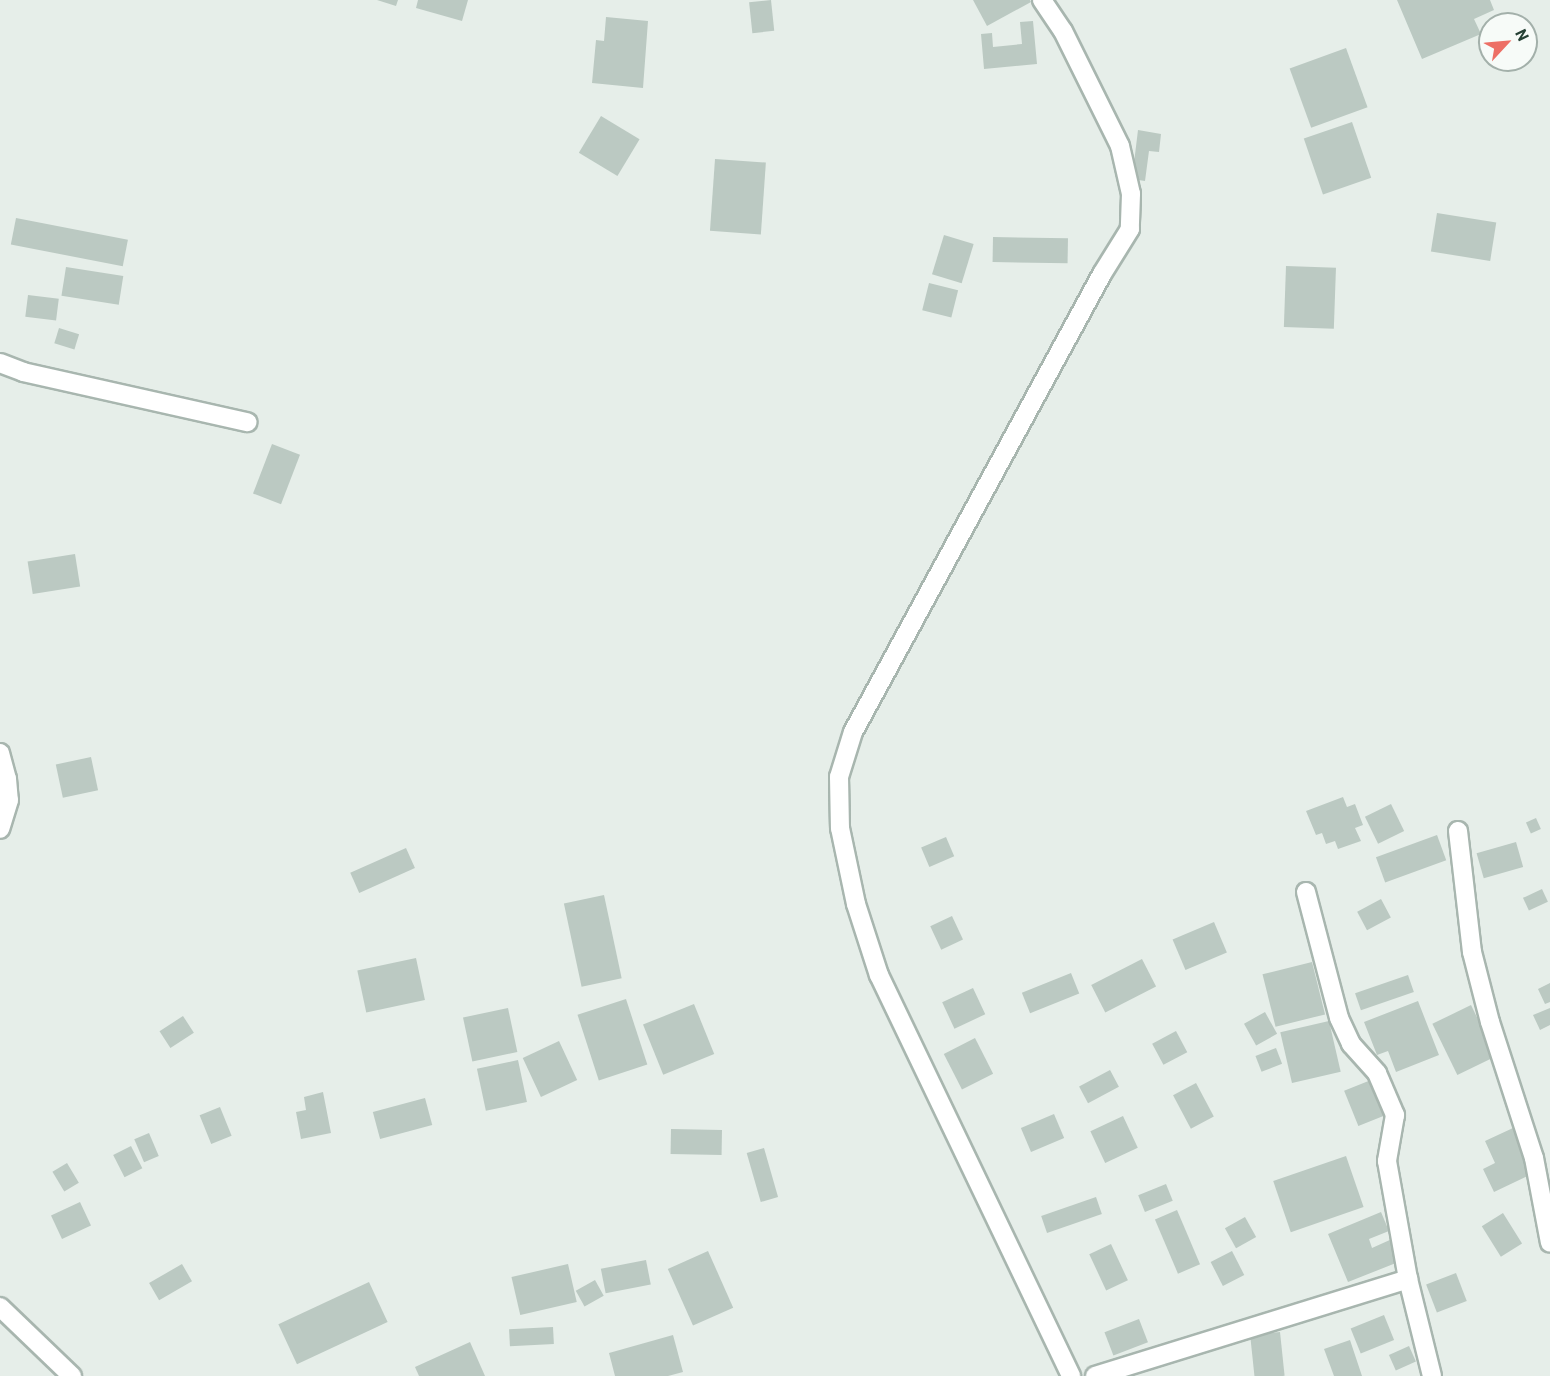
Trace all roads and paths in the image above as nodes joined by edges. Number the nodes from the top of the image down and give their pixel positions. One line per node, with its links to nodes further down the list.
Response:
1 (1042, 0): 12 (street)
2 (0, 363): 3 (street)
3 (246, 422)
4 (0, 753): 5 (street)
5 (0, 829)
6 (1458, 831): 8 (street)
7 (1306, 892): 9 (street)
8 (1550, 1243)
9 (1408, 1279): 13 (street); 14 (street)
10 (0, 1307): 11 (street)
11 (72, 1376)
12 (1071, 1376)
13 (1095, 1376)
14 (1432, 1376)

